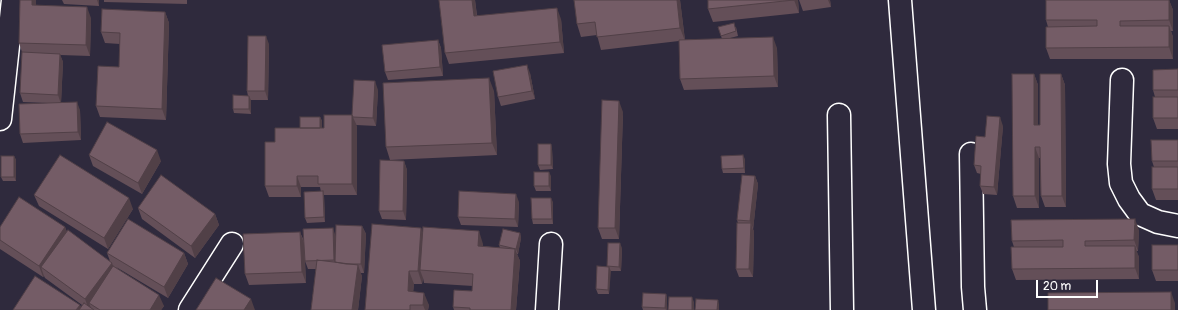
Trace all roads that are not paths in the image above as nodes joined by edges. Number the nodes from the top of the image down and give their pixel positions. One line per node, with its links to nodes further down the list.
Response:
1 (13, 0): 5 (street)
2 (900, 0): 13 (street)
3 (1122, 80): 7 (street)
4 (840, 115): 12 (street)
5 (0, 119)
6 (971, 154): 14 (street)
7 (1178, 226)
8 (232, 244): 10 (street)
9 (551, 244): 11 (street)
10 (190, 310)
11 (547, 310)
12 (842, 310)
13 (924, 310)
14 (975, 310)

